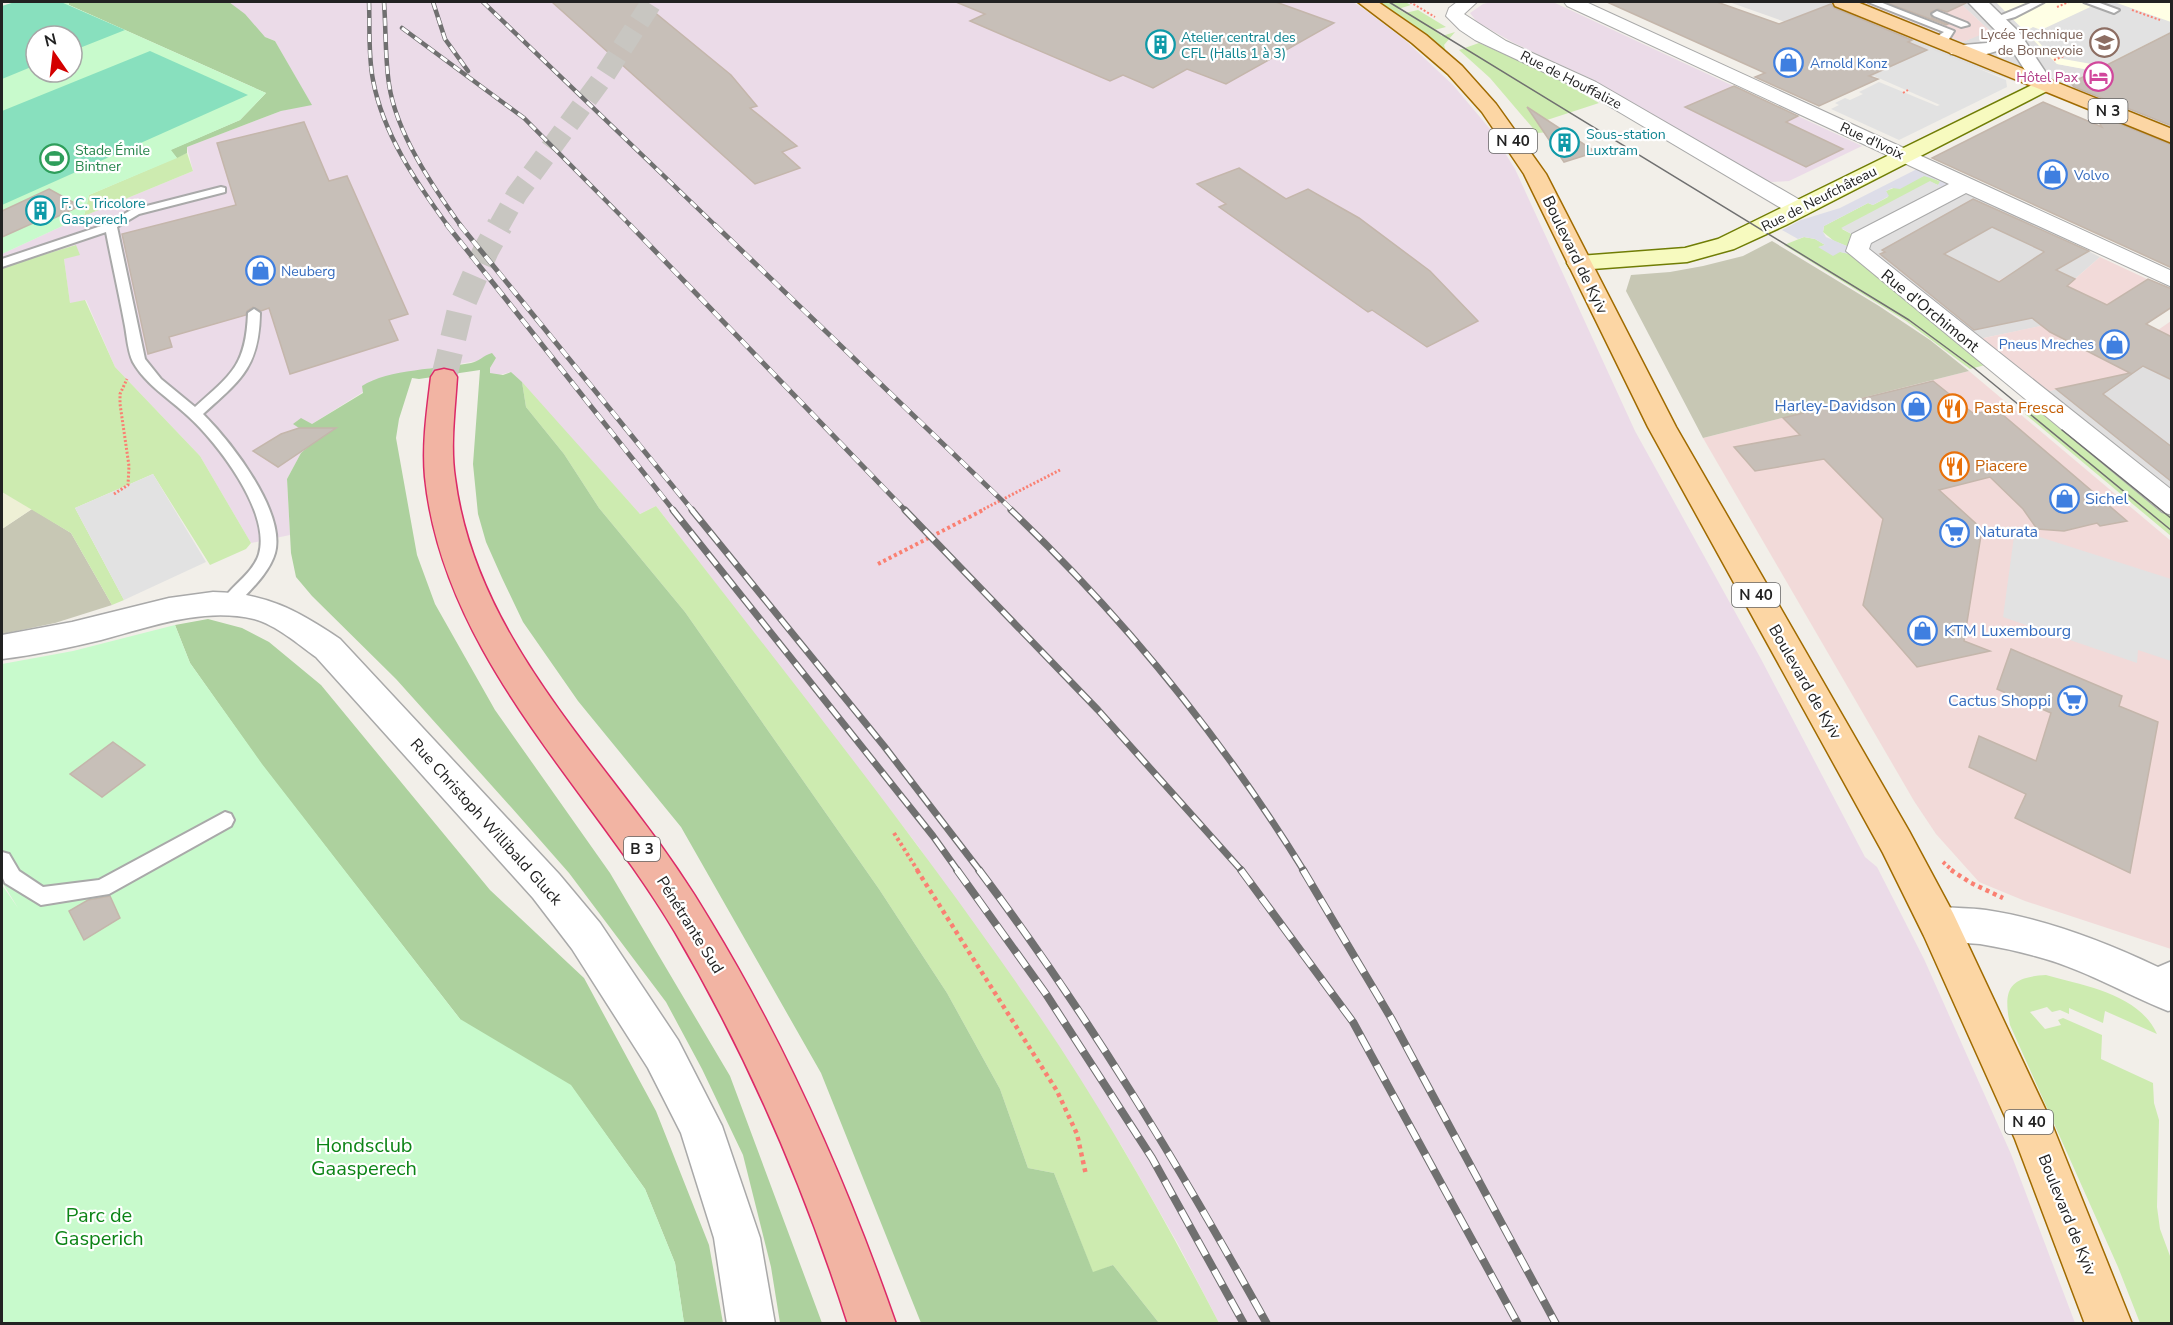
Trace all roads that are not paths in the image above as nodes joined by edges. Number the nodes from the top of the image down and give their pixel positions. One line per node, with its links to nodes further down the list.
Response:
1 (1367, 2): 25 (main road, Boulevard de Kyiv / N 40)
2 (1468, 2): 22 (street, Rue de Houffalize)
3 (1573, 2): 19 (street, Rue d'Ivoix)
4 (1842, 2): 16 (main road, N 3)
5 (1873, 2): 9 (lane)
6 (1900, 2): 9 (lane)
7 (2039, 2): 14 (lane)
8 (2089, 2): 12 (lane)
9 (1887, 7): 16 (lane)
10 (1924, 9): 13 (lane)
11 (1951, 10): 13 (lane)
12 (2114, 10)
13 (1970, 15): 14 (street); 16 (lane)
14 (1997, 19): 15 (street)
15 (2012, 36): 16 (street); 17 (street)
16 (1948, 40): 17 (main road, N 3)
17 (2044, 85): 18 (main road, N 3); 19 (main road, Rue de Neufchâteau)
18 (2172, 137)
19 (1904, 156): 20 (street, Rue d'Ivoix); 22 (main road, Rue de Neufchâteau)
20 (1966, 184): 26 (street, Rue d'Ivoix); 30 (street, Rue d'Orchimont)
21 (221, 190): 23 (lane)
22 (1799, 209): 25 (main road, Rue de Neufchâteau)
23 (111, 226): 24 (lane); 29 (lane)
24 (2, 263)
25 (1579, 263): 35 (main road, Boulevard de Kyiv / N 40)
26 (2172, 280)
27 (254, 313): 29 (lane)
28 (444, 377): 38 (highway, Pénétrante Sud / B 3)
29 (195, 414): 31 (lane)
30 (2172, 505)
31 (228, 604): 32 (street, Rue Christoph Willibald Gluck); 37 (street, Rue Christoph Willibald Gluck)
32 (2, 647)
33 (225, 820): 34 (lane)
34 (2, 860)
35 (1939, 925): 36 (street); 39 (main road, Boulevard de Kyiv / N 40)
36 (2170, 989)
37 (751, 1323)
38 (872, 1323)
39 (2109, 1323)

